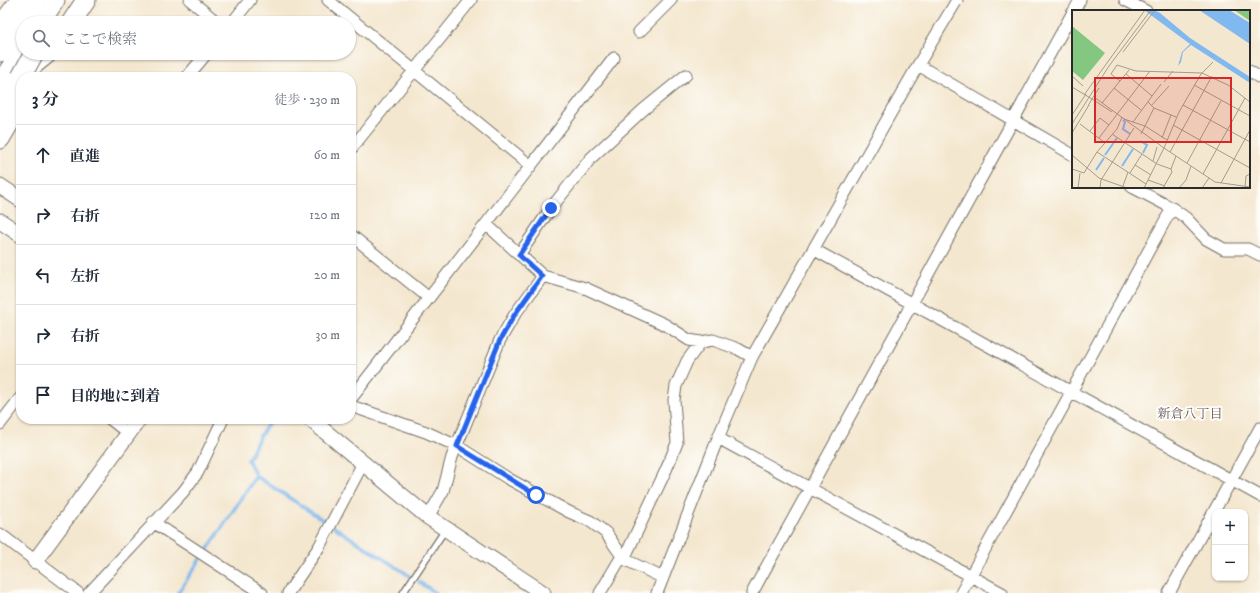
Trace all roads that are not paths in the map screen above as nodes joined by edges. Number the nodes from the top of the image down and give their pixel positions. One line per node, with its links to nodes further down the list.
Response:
1 (8, 0): 17 (highway)
2 (20, 0): 27 (highway)
3 (34, 0): 19 (highway)
4 (55, 0): 20 (highway)
5 (62, 0): 21 (highway)
6 (86, 0): 22 (highway)
7 (190, 0): 23 (street)
8 (250, 0): 24 (street)
9 (328, 0): 25 (street)
10 (472, 0): 38 (street)
11 (671, 0): 29 (street)
12 (957, 0): 37 (street)
13 (1080, 0): 15 (street)
14 (1125, 0): 16 (street)
15 (1074, 10)
16 (1144, 10)
17 (0, 11)
18 (1072, 14): 52 (street)
19 (24, 16)
20 (45, 16)
21 (54, 16)
22 (76, 16)
23 (209, 16)
24 (237, 16)
25 (348, 16)
26 (356, 23): 38 (street)
27 (0, 27)
28 (16, 28): 30 (highway)
29 (639, 32)
30 (0, 52)
31 (614, 58): 56 (street)
32 (16, 60): 47 (highway)
33 (30, 60): 39 (highway, bridge)
34 (39, 60): 40 (highway)
35 (48, 60): 41 (highway)
36 (201, 60): 42 (street)
37 (918, 65): 52 (street); 65 (street)
38 (414, 70): 54 (street); 56 (street)
39 (24, 72)
40 (25, 72)
41 (40, 72)
42 (191, 72)
43 (1250, 72): 45 (street)
44 (686, 75): 66 (street)
45 (1260, 78)
46 (16, 79): 49 (highway)
47 (0, 84)
48 (16, 86): 51 (highway)
49 (0, 92)
50 (16, 112): 53 (highway)
51 (0, 115)
52 (1014, 121): 55 (street); 70 (street)
53 (0, 139)
54 (356, 143)
55 (1072, 154)
56 (531, 166): 62 (street)
57 (0, 186): 59 (street)
58 (1134, 188): 60 (street)
59 (16, 197)
60 (1172, 208): 67 (street); 73 (street)
61 (0, 221): 63 (street)
62 (486, 224): 66 (street); 69 (street)
63 (16, 232)
64 (356, 239): 69 (street)
65 (813, 249): 70 (street); 72 (street)
66 (519, 255): 68 (street)
67 (1260, 255)
68 (542, 276): 71 (street); 85 (street)
69 (429, 298): 74 (street)
70 (913, 303): 73 (street); 88 (street)
71 (701, 342): 72 (street); 94 (street)
72 (752, 357): 84 (street)
73 (1072, 392): 87 (street); 96 (street)
74 (356, 393)
75 (16, 403): 77 (street)
76 (356, 408): 85 (street)
77 (0, 424)
78 (116, 424): 83 (street)
79 (135, 424): 83 (street)
80 (221, 424): 91 (street)
81 (316, 424): 86 (street)
82 (1260, 428): 87 (street)
83 (128, 433): 95 (street)
84 (718, 438): 88 (street); 97 (street)
85 (457, 446): 90 (street); 94 (street)
86 (363, 463): 90 (street); 101 (street)
87 (1231, 480): 89 (street); 109 (street)
88 (811, 487): 96 (street); 106 (street)
89 (1260, 496)
90 (428, 517): 92 (street)
91 (154, 522): 99 (street); 100 (street)
92 (446, 528): 102 (lane); 103 (street)
93 (0, 534): 95 (street)
94 (623, 558): 97 (street); 104 (street)
95 (35, 561): 98 (street)
96 (971, 575): 107 (street); 108 (street)
97 (663, 578): 105 (street)
98 (78, 593)
99 (88, 593)
100 (262, 593)
101 (288, 593)
102 (403, 593)
103 (543, 593)
104 (600, 593)
105 (657, 593)
106 (752, 593)
107 (961, 593)
108 (1002, 593)
109 (1169, 593)

